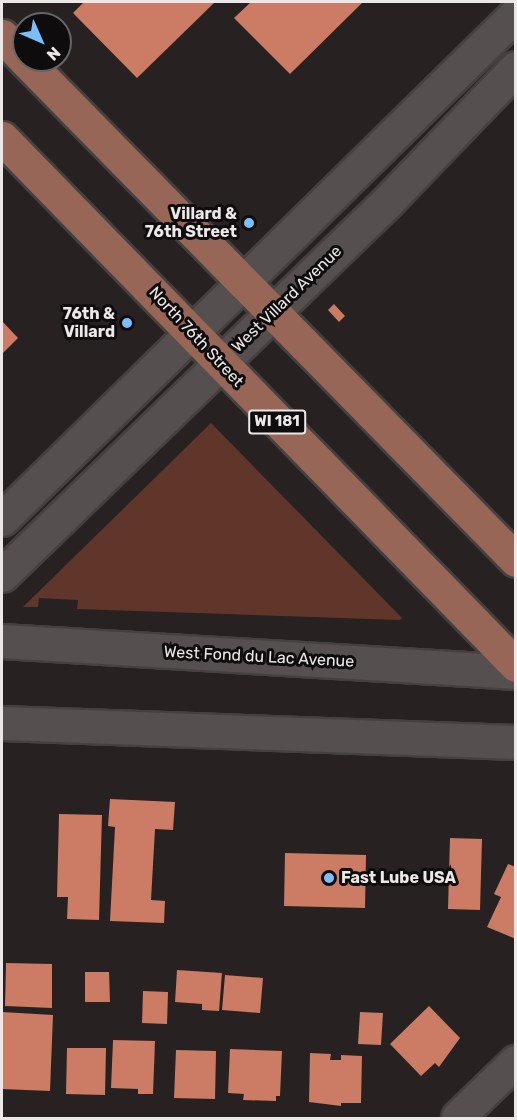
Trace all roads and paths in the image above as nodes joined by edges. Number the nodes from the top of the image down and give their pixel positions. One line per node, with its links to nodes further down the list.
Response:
1 (516, 14): 5 (street)
2 (516, 68): 6 (street, West Villard Avenue)
3 (36, 72): 5 (main road)
4 (2, 138): 7 (main road, North 76th Street / WI 181)
5 (243, 283): 6 (main road); 7 (street)
6 (273, 313): 8 (street, West Villard Avenue); 10 (main road)
7 (191, 334): 8 (main road, North 76th Street / WI 181); 9 (street)
8 (219, 364): 11 (street, West Villard Avenue); 13 (main road, North 76th Street / WI 181)
9 (2, 519)
10 (516, 560)
11 (2, 575)
12 (2, 641): 14 (street, West Fond du Lac Avenue)
13 (516, 665)
14 (516, 672)
15 (2, 723): 16 (street)
16 (516, 742)
17 (516, 1062): 18 (street)
18 (458, 1119)

